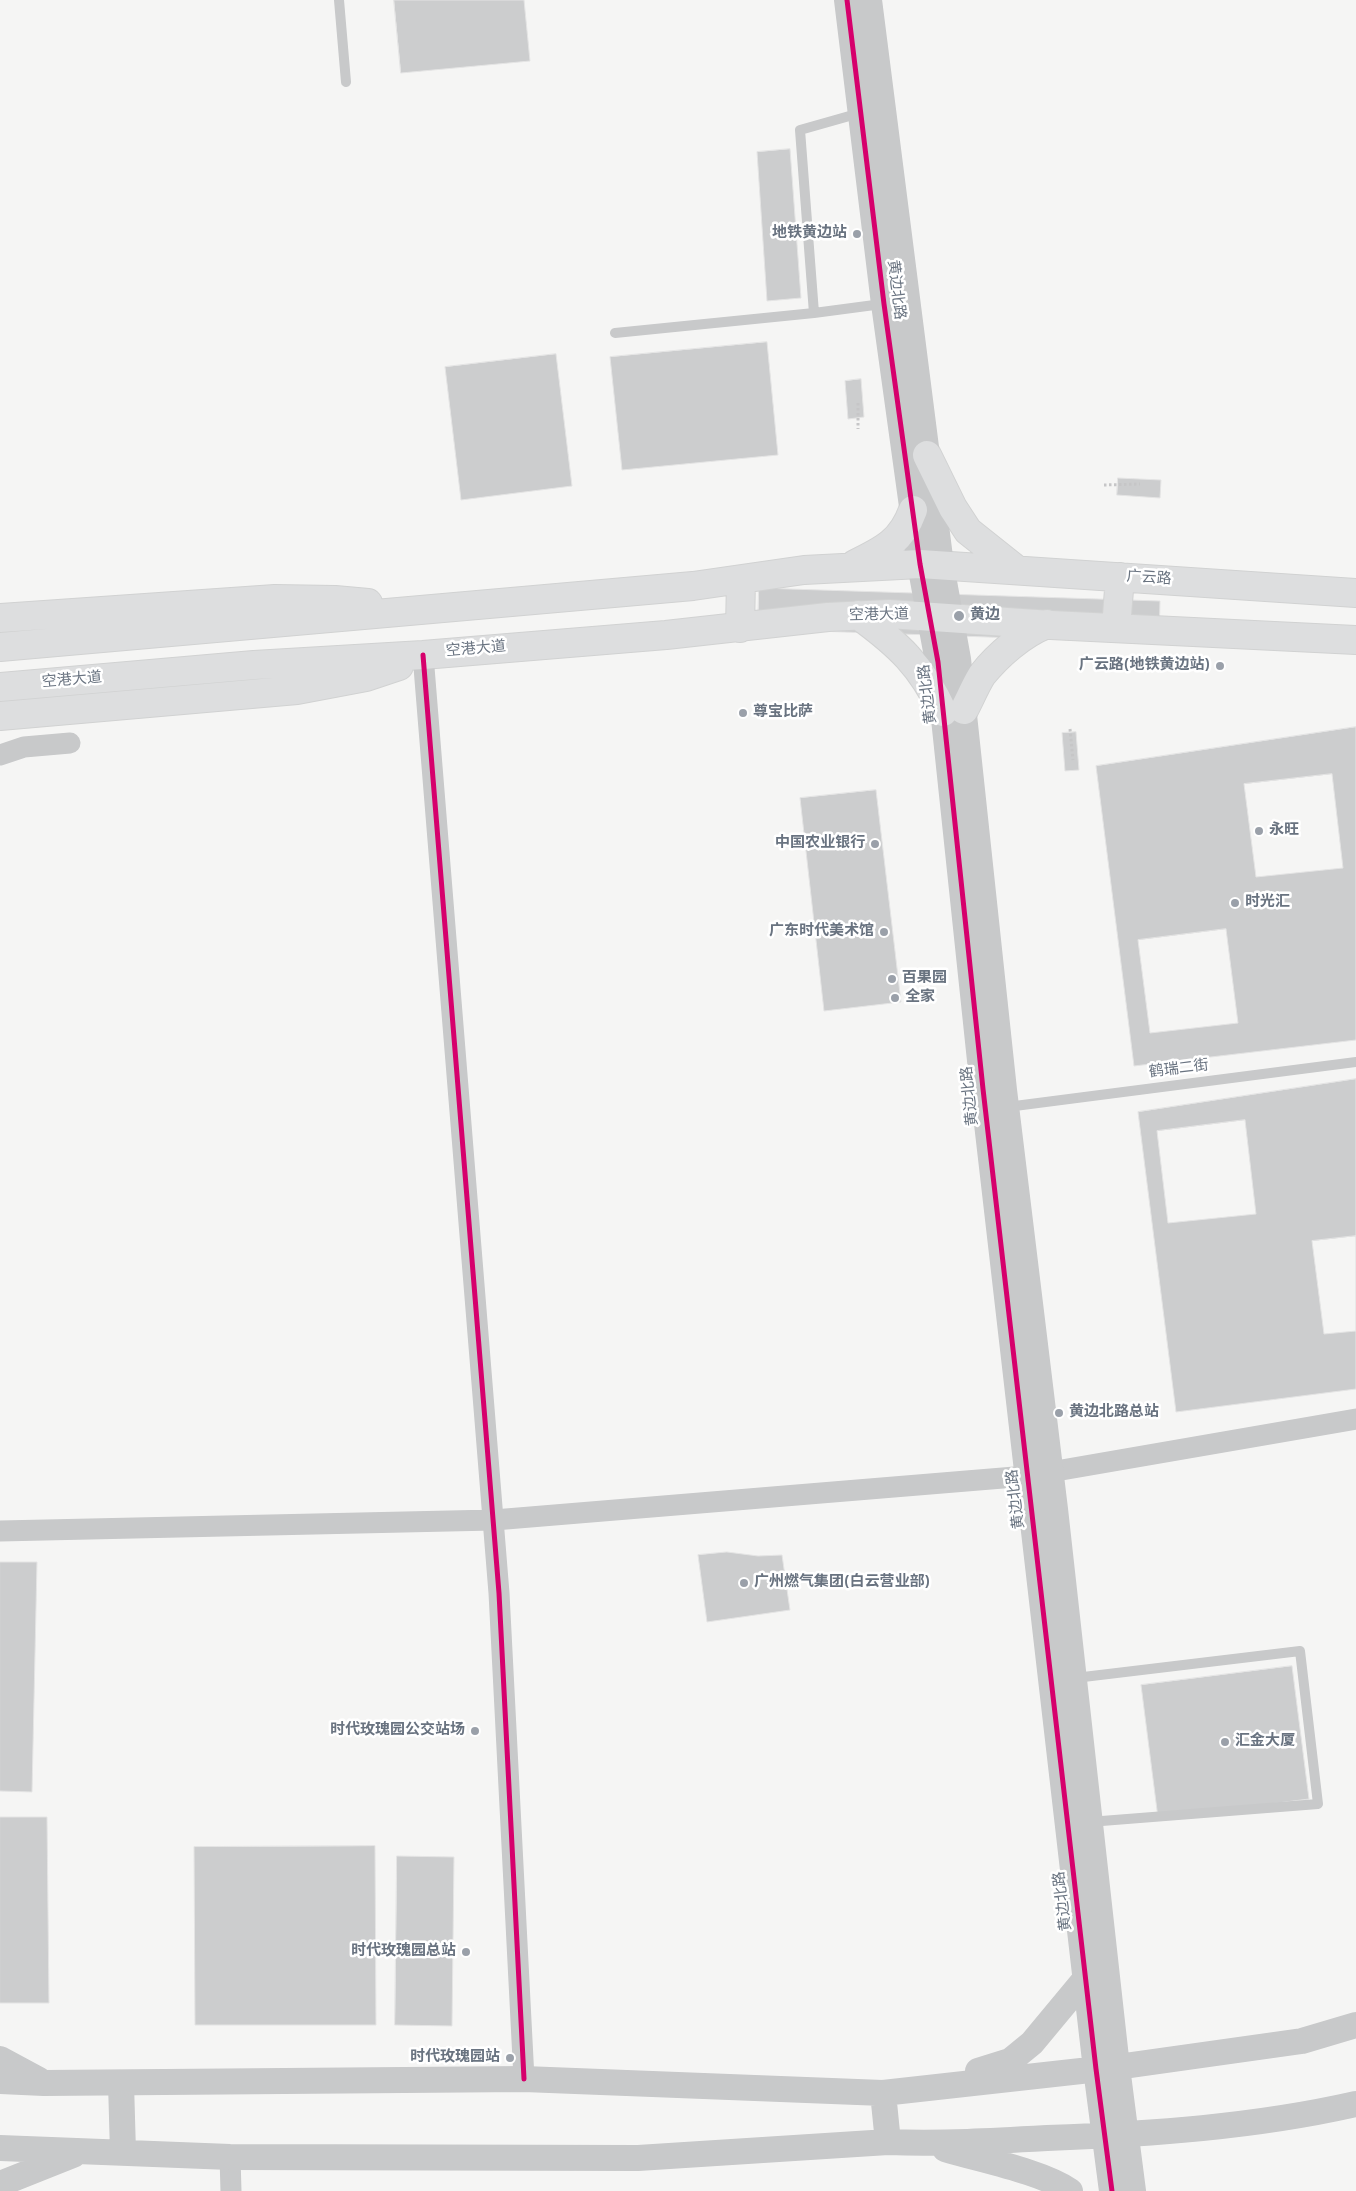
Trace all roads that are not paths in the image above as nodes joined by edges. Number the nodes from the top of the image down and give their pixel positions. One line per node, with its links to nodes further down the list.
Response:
1 (339, 0): 4 (lane)
2 (847, 0): 5 (street, 黄边北路)
3 (869, 0): 9 (street, 黄边北路)
4 (346, 82)
5 (860, 113): 6 (street, 黄边北路); 7 (lane)
6 (884, 304): 7 (lane); 10 (street, 黄边北路)
7 (814, 313): 8 (lane)
8 (615, 333)
9 (927, 455): 11 (street, 黄边北路); 13 (main road)
10 (914, 510): 11 (street, 黄边北路); 12 (main road)
11 (931, 564): 12 (main road); 13 (main road, 广云路); 19 (street, 黄边北路)
12 (850, 566): 15 (main road)
13 (1016, 570): 14 (main road, 广云路)
14 (1120, 577): 16 (main road, 广云路); 23 (main road)
15 (741, 580): 17 (main road); 22 (main road)
16 (1356, 593)
17 (419, 611): 20 (main road); 25 (main road)
18 (858, 616): 19 (main road, 空港大道); 22 (main road, 空港大道); 28 (main road)
19 (941, 617): 21 (main road); 28 (street, 黄边北路)
20 (0, 618)
21 (1047, 624): 23 (main road); 28 (main road)
22 (740, 628): 26 (main road, 空港大道)
23 (1116, 628): 24 (main road)
24 (1356, 640)
25 (0, 647)
26 (423, 655): 27 (main road, 空港大道); 29 (main road); 37 (street)
27 (0, 688)
28 (954, 711): 33 (street, 黄边北路); 34 (street, 黄边北路)
29 (0, 716)
30 (70, 743): 31 (street)
31 (0, 755)
32 (1356, 1062): 33 (lane, 鹤瑞二街)
33 (1006, 1108): 34 (street, 黄边北路)
34 (1022, 1328): 36 (street, 黄边北路)
35 (1356, 1419): 36 (street)
36 (1039, 1475): 37 (street); 39 (street, 黄边北路)
37 (494, 1520): 38 (street); 45 (street)
38 (0, 1531)
39 (1063, 1680): 40 (street, 黄边北路); 40 (lane)
40 (1079, 1823): 41 (street, 黄边北路); 44 (street, 黄边北路)
41 (1086, 1978): 44 (street, 黄边北路); 49 (street)
42 (1356, 2025): 44 (street)
43 (0, 2059): 47 (street)
44 (1107, 2068): 49 (street); 52 (street, 黄边北路)
45 (524, 2079): 48 (street); 50 (street)
46 (0, 2081): 47 (street)
47 (44, 2083): 48 (street)
48 (121, 2083): 57 (street)
49 (926, 2088): 50 (street)
50 (883, 2093): 53 (street)
51 (1356, 2104): 52 (street)
52 (1116, 2135): 54 (street); 62 (street, 黄边北路); 63 (street, 黄边北路)
53 (888, 2142): 54 (street); 58 (street)
54 (925, 2144): 61 (street)
55 (0, 2148): 56 (street)
56 (86, 2151): 57 (street); 59 (street)
57 (123, 2152): 58 (street)
58 (230, 2157): 60 (street)
59 (0, 2184)
60 (231, 2191)
61 (1070, 2191)
62 (1112, 2191)
63 (1133, 2191)

